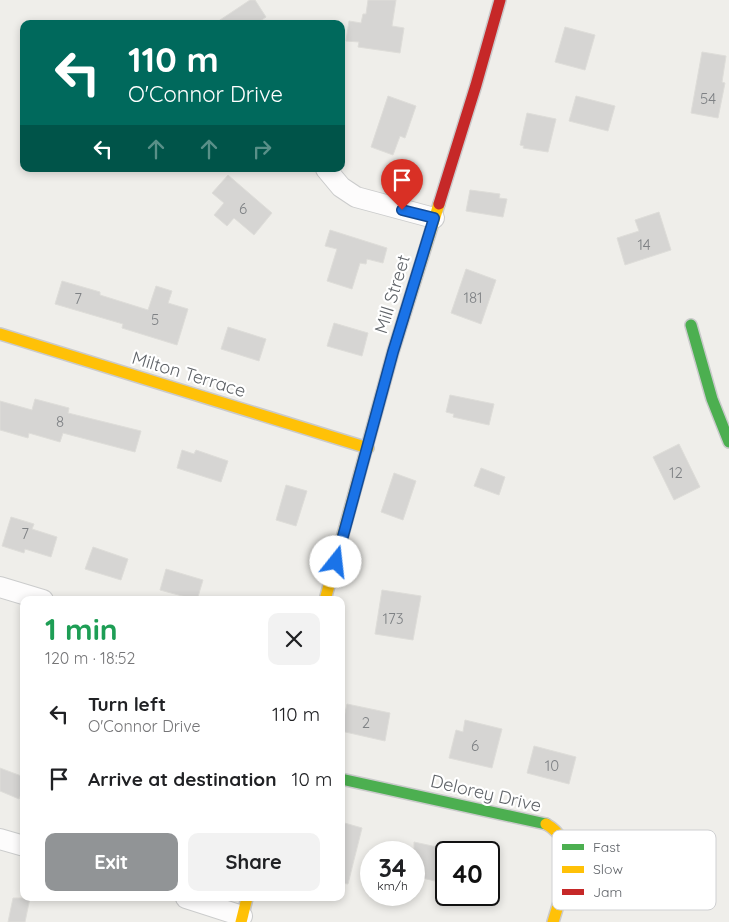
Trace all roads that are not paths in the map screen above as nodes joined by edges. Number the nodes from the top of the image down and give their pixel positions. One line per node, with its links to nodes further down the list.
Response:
1 (500, 0): 3 (street, Mill Street)
2 (328, 172): 3 (street)
3 (434, 218): 7 (street, Mill Street)
4 (691, 325): 6 (street)
5 (0, 334): 7 (street, Milton Terrace)
6 (729, 442)
7 (368, 448): 10 (street, Mill Street)
8 (0, 587): 9 (street)
9 (30, 596)
10 (326, 596)
11 (345, 780): 12 (street, Delorey Drive)
12 (555, 830)
13 (0, 839): 14 (street)
14 (20, 845)
15 (198, 901): 16 (street)
16 (243, 912)

